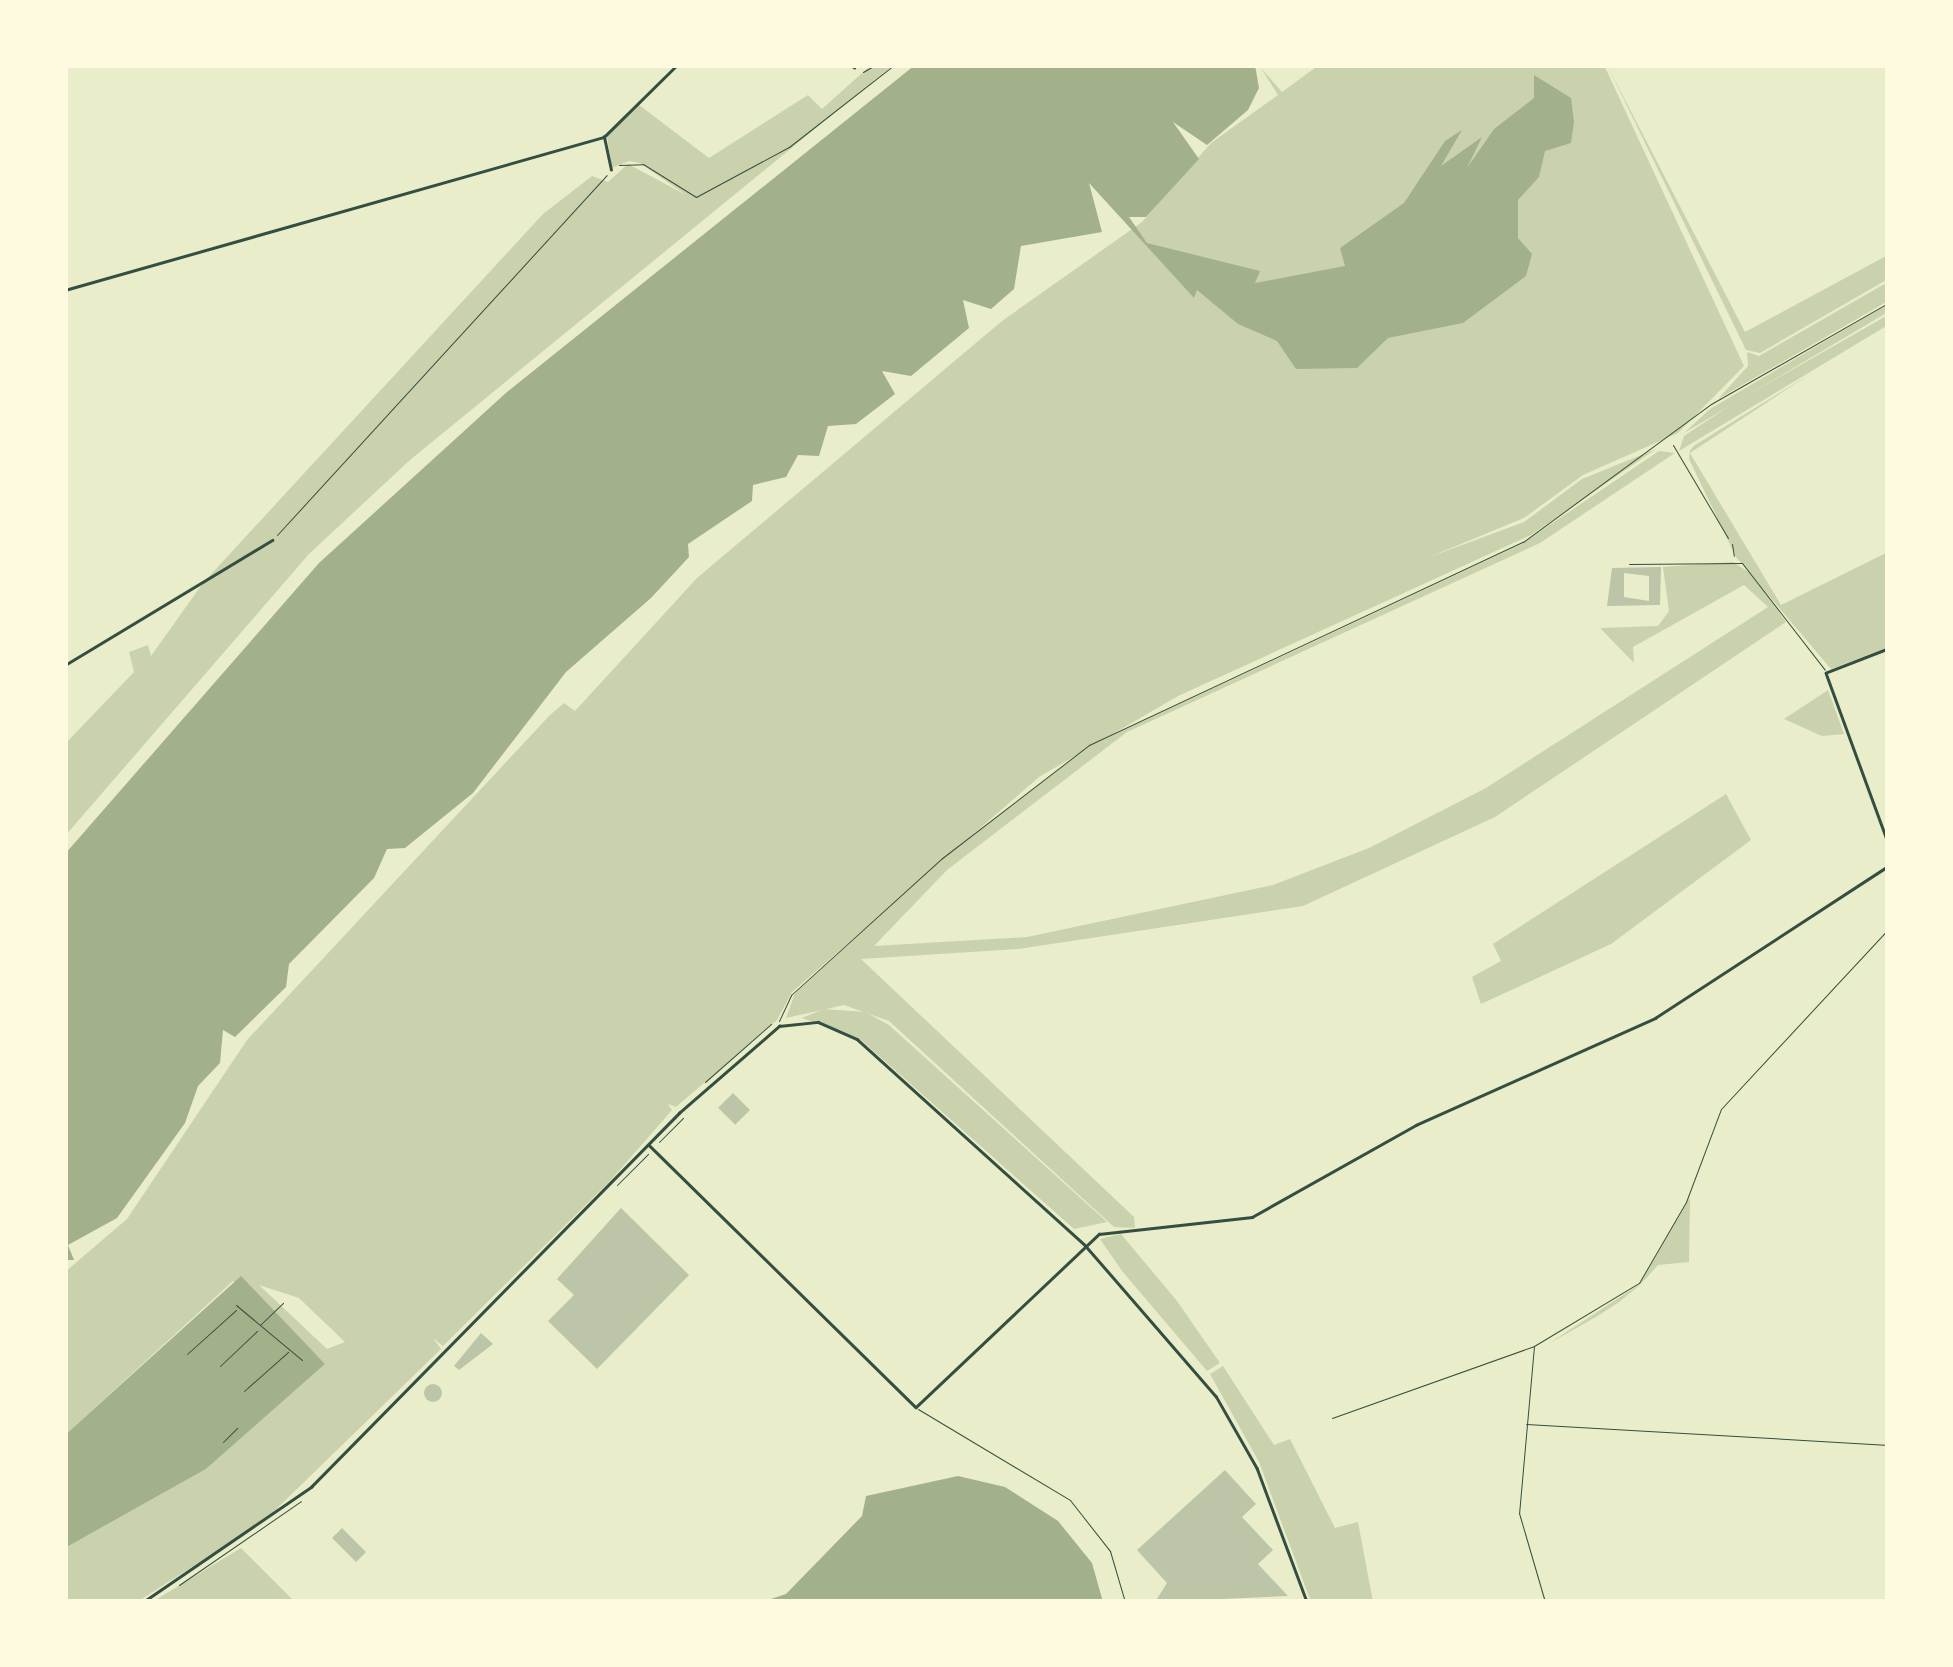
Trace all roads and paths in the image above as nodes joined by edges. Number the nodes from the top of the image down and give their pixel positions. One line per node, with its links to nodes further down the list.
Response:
1 (678, 65): 5 (street)
2 (875, 65): 4 (lane)
3 (894, 65): 6 (path)
4 (863, 72)
5 (604, 137): 6 (street); 7 (street)
6 (611, 170): 10 (path)
7 (65, 290)
8 (1888, 303): 9 (path)
9 (1671, 442): 11 (path); 20 (path)
10 (272, 540): 15 (street)
11 (1732, 544): 12 (lane)
12 (1734, 559): 13 (lane); 16 (lane)
13 (1629, 564)
14 (1888, 650): 16 (street)
15 (65, 665)
16 (1826, 672): 17 (street)
17 (1888, 842)
18 (1888, 866): 22 (street)
19 (1888, 929): 25 (path)
20 (779, 1021)
21 (649, 1144): 22 (street); 31 (street); 39 (street)
22 (1085, 1245): 31 (street); 41 (street)
23 (283, 1303): 24 (path)
24 (259, 1328): 26 (path); 27 (path); 29 (path)
25 (1534, 1346): 32 (path); 33 (path)
26 (290, 1350): 28 (path); 30 (path)
27 (187, 1354)
28 (302, 1360)
29 (220, 1366)
30 (244, 1391)
31 (916, 1406): 40 (lane)
32 (1332, 1418)
33 (1526, 1424): 38 (path); 42 (path)
34 (237, 1428): 35 (path)
35 (230, 1435): 36 (path); 37 (path)
36 (234, 1440)
37 (223, 1442)
38 (1888, 1445)
39 (143, 1602)
40 (1125, 1602)
41 (1307, 1602)
42 (1544, 1602)

